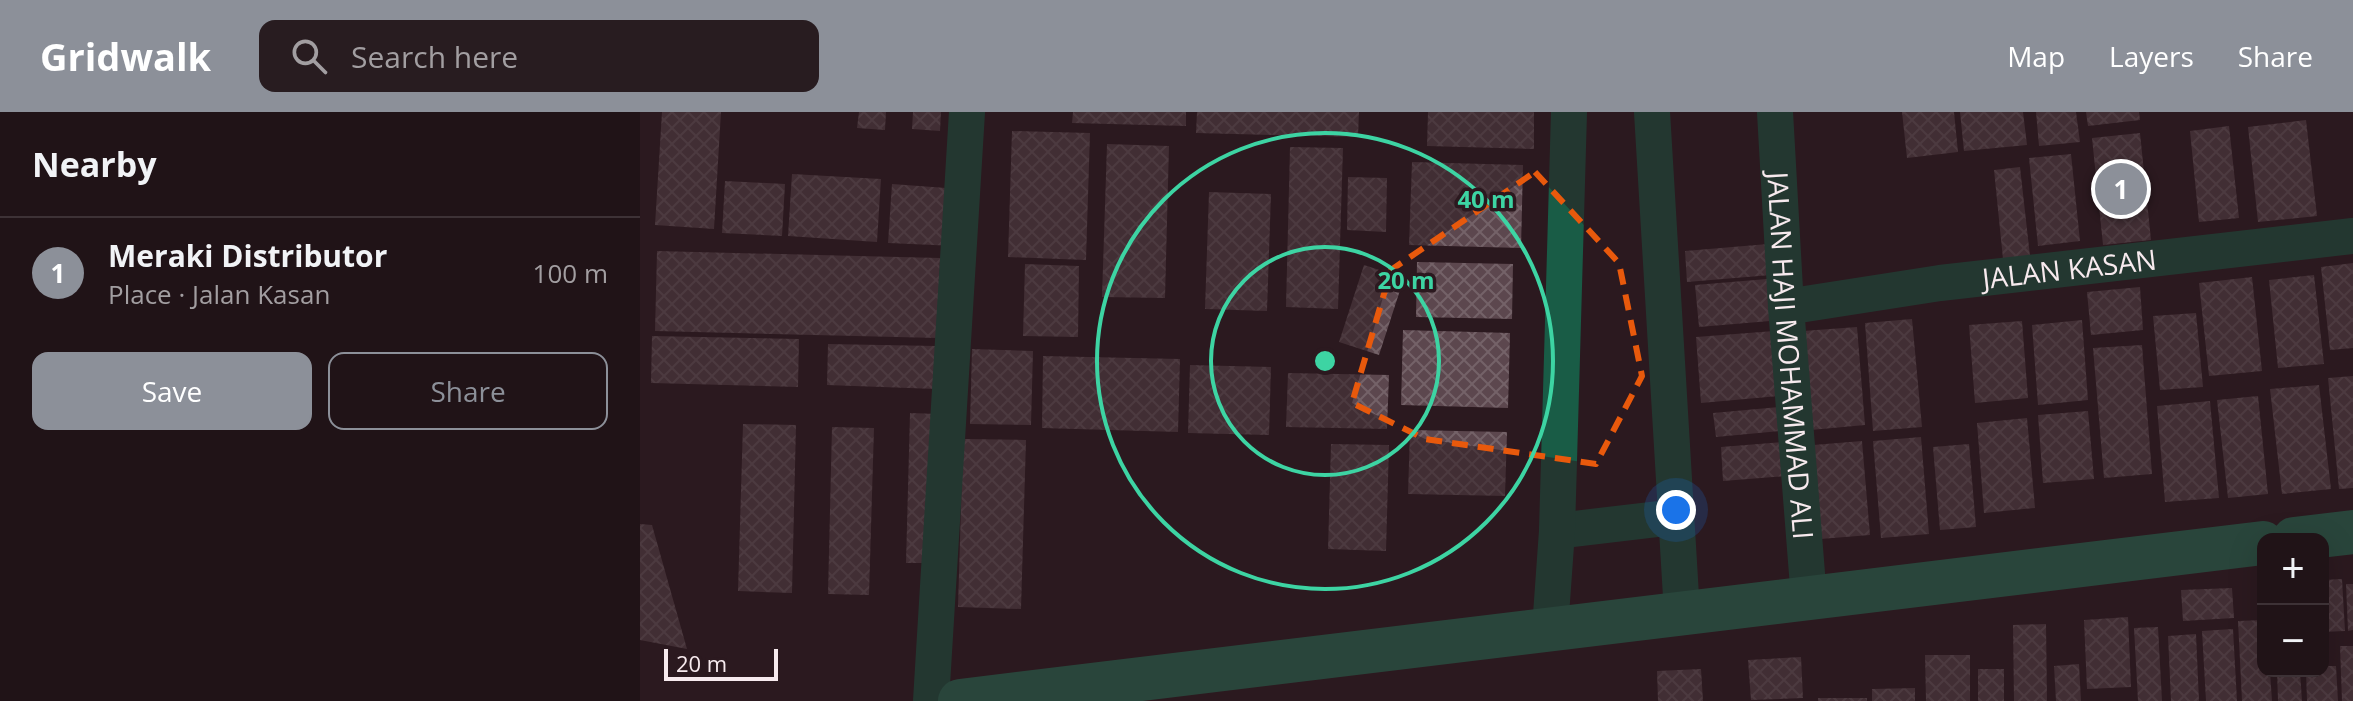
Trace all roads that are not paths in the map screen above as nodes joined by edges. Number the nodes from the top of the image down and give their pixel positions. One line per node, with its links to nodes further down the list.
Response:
1 (967, 112): 15 (street)
2 (1569, 112): 8 (street)
3 (1652, 112): 7 (street)
4 (1775, 112): 6 (street, JALAN HAJI MOHAMMAD ALI)
5 (2353, 236): 6 (street, JALAN KASAN)
6 (1786, 307): 12 (street, JALAN HAJI MOHAMMAD ALI)
7 (1675, 517): 8 (street); 13 (street)
8 (1557, 531): 14 (street)
9 (2353, 532): 10 (street)
10 (2329, 535)
11 (2257, 544): 12 (street)
12 (1809, 599): 13 (street)
13 (1682, 613): 14 (street)
14 (1550, 629): 16 (street)
15 (931, 701)
16 (960, 701)

